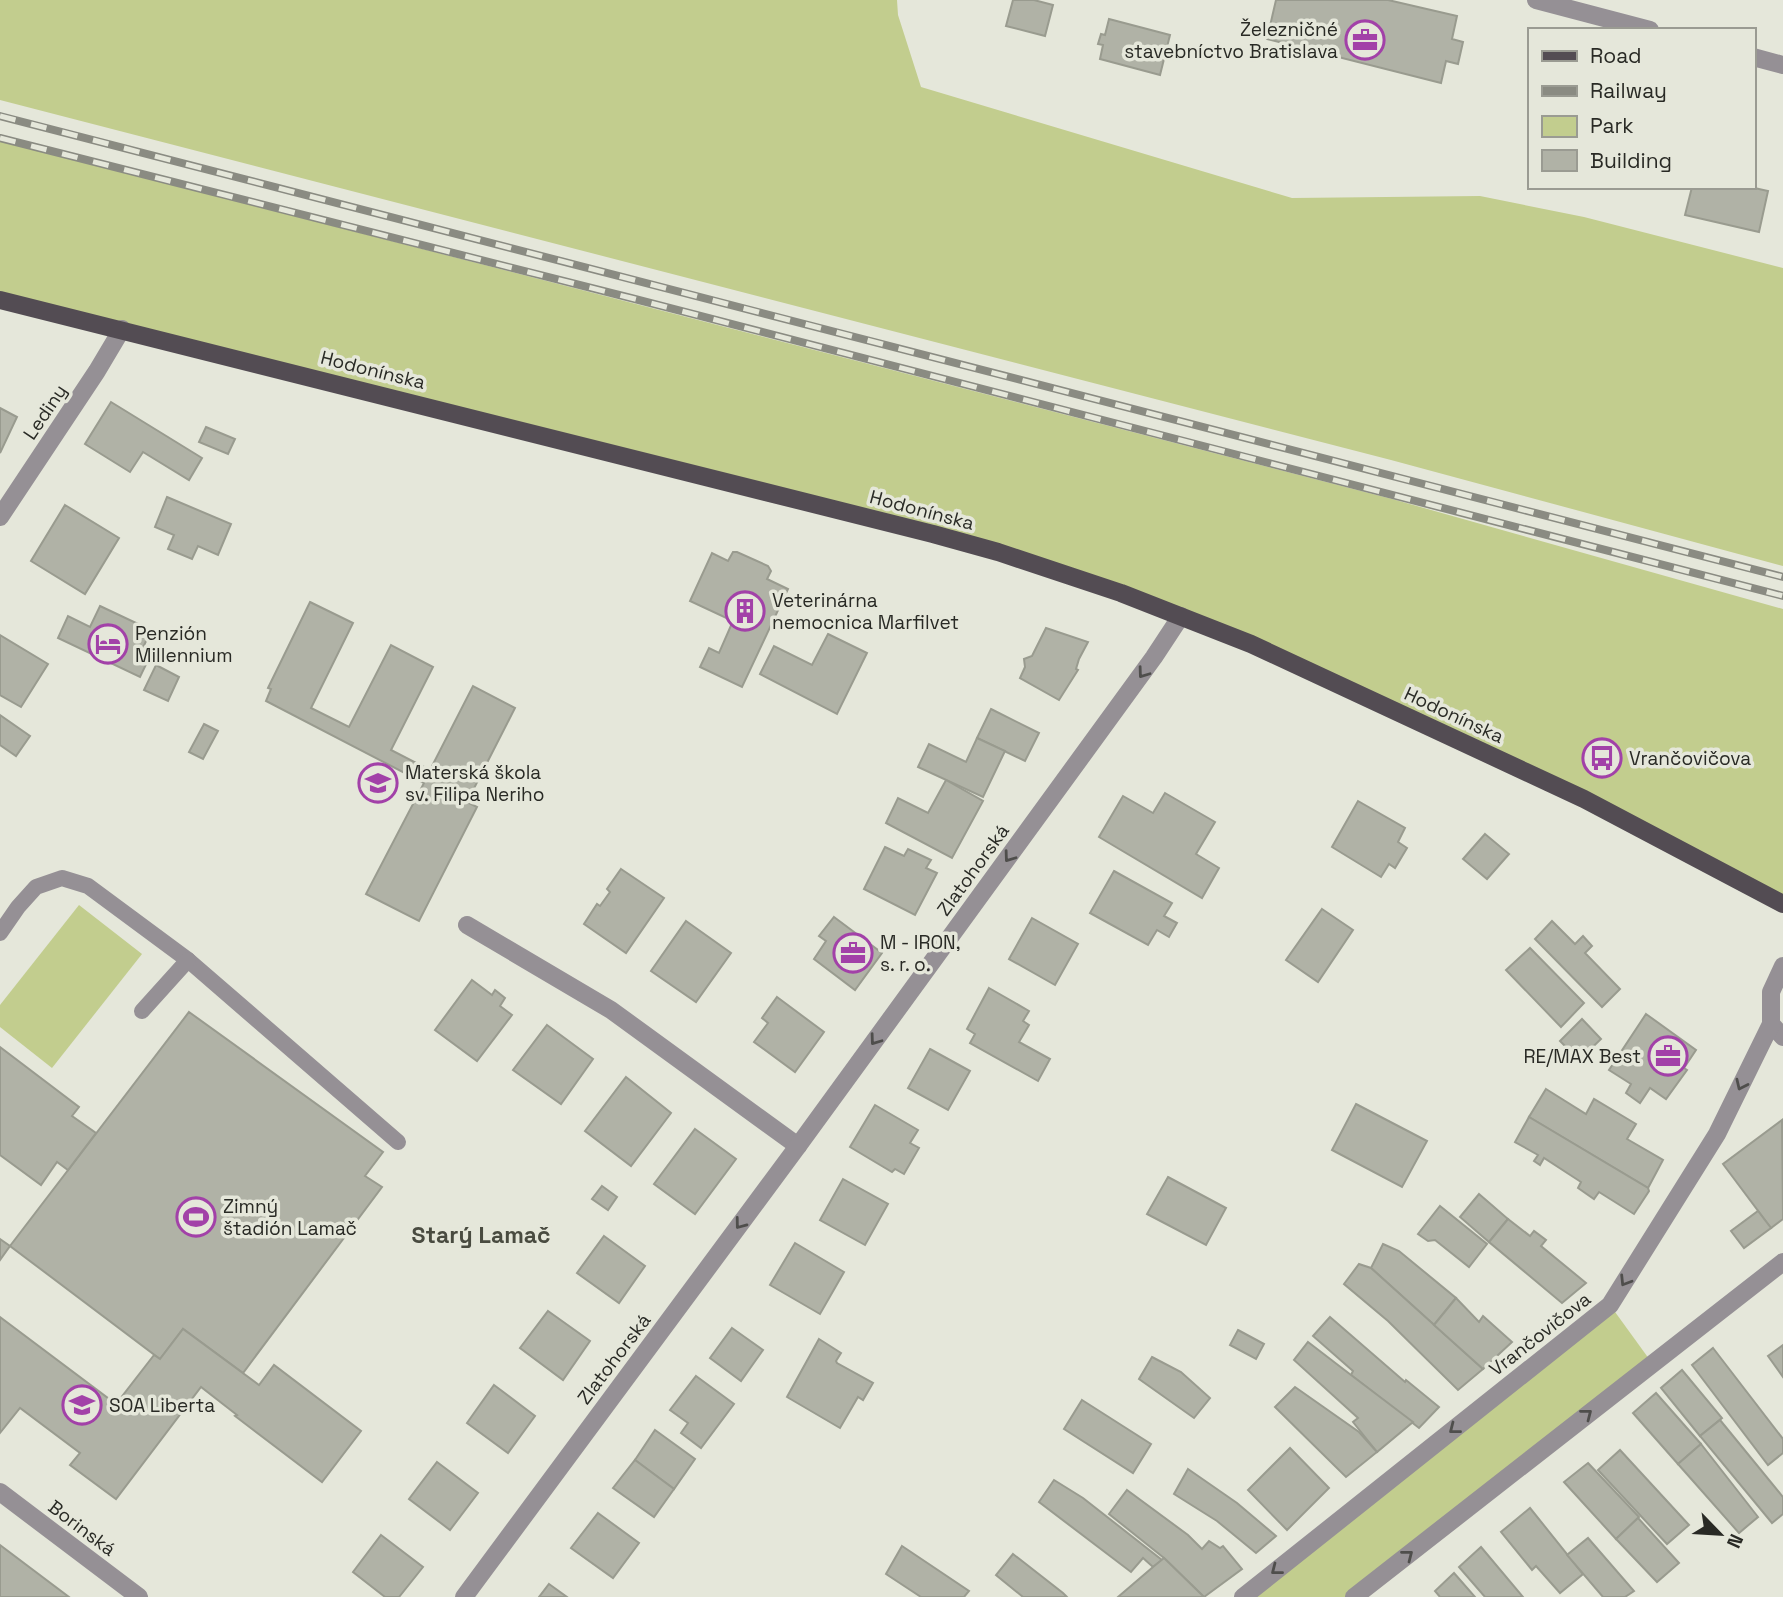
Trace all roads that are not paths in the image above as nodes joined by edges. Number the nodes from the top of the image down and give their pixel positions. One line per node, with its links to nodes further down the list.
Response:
1 (1536, 0): 2 (street)
2 (1642, 28)
3 (1755, 58): 4 (street)
4 (1783, 65)
5 (0, 300): 6 (main road, Hodonínska)
6 (122, 329): 7 (street, Lediny); 8 (main road, Hodonínska)
7 (0, 517)
8 (1181, 616): 9 (main road, Hodonínska); 17 (street, Zlatohorská, one-way to 17)
9 (1783, 904)
10 (467, 925): 17 (street)
11 (0, 933): 12 (lane)
12 (188, 960): 14 (lane); 16 (lane)
13 (1783, 966): 15 (street, Vrančovičova)
14 (142, 1011)
15 (1777, 1030): 22 (street, Vrančovičova, one-way to 22)
16 (398, 1142)
17 (797, 1146): 21 (street, Zlatohorská, one-way to 21)
18 (1783, 1262): 23 (street, one-way to 18)
19 (0, 1492): 20 (street, Borinská)
20 (139, 1597)
21 (464, 1597)
22 (1243, 1597)
23 (1354, 1597)

